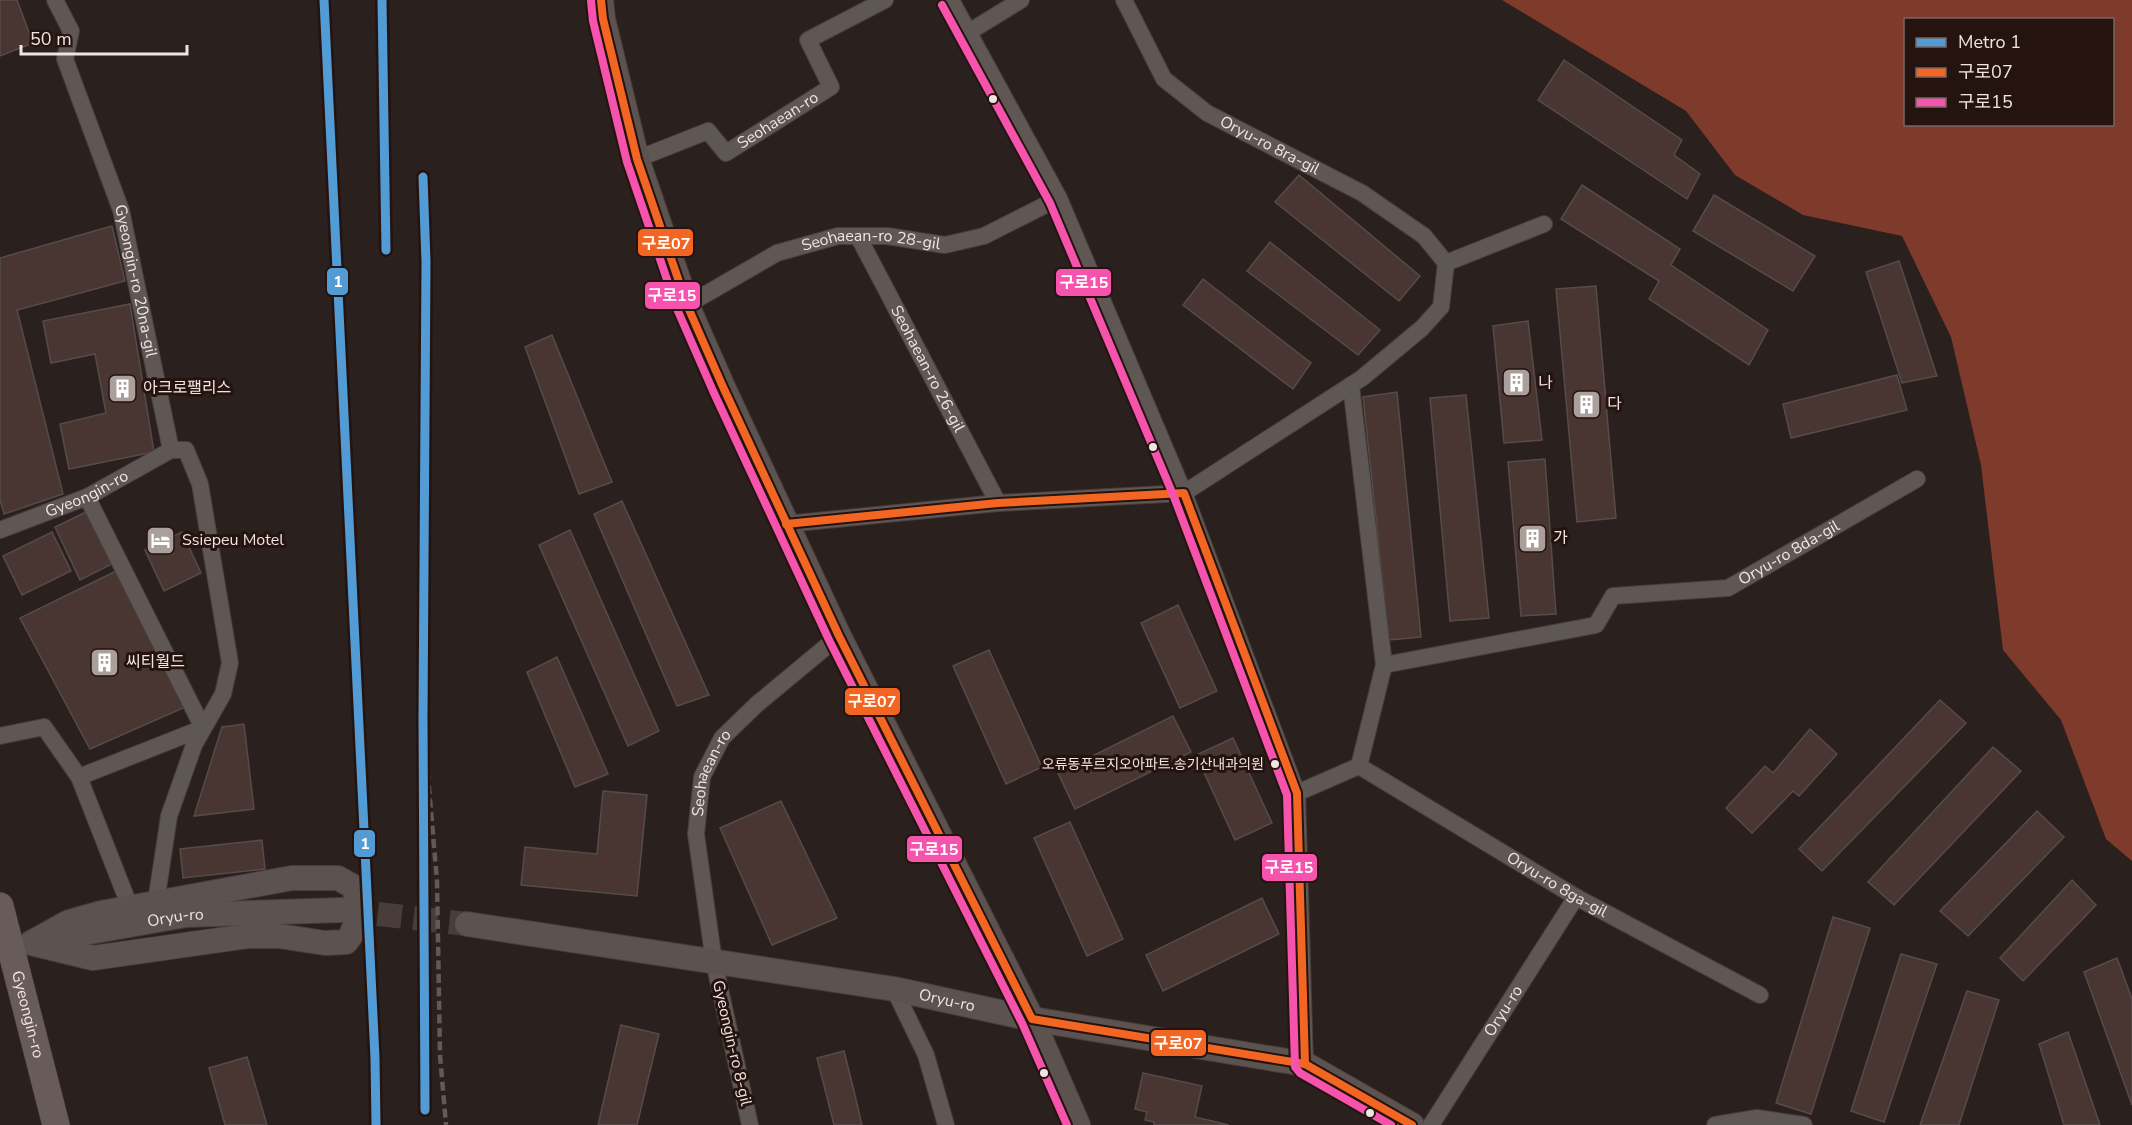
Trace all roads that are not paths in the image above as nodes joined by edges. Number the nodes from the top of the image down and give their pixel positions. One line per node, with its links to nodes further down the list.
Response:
1 (55, 0): 15 (street, Gyeongin-ro 20na-gil)
2 (601, 0): 8 (main road)
3 (885, 0): 8 (street, Seohaean-ro)
4 (951, 0): 7 (street)
5 (1021, 0): 7 (street)
6 (1124, 0): 12 (street, Oryu-ro 8ra-gil)
7 (969, 32): 9 (street)
8 (637, 159): 13 (main road)
9 (1059, 198): 11 (street, Seohaean-ro 28-gil); 17 (street)
10 (1544, 224): 12 (street)
11 (858, 236): 13 (street, Seohaean-ro 28-gil); 19 (street, Seohaean-ro 26-gil)
12 (1446, 263): 14 (street)
13 (687, 305): 20 (main road)
14 (1351, 385): 17 (street); 23 (street)
15 (171, 450): 18 (street, Gyeongin-ro); 24 (street)
16 (1917, 478): 23 (street, Oryu-ro 8da-gil)
17 (1184, 493): 19 (street); 28 (street)
18 (87, 497): 21 (street, Gyeongin-ro); 24 (street)
19 (998, 502): 20 (street)
20 (786, 524): 22 (main road)
21 (0, 530)
22 (839, 636): 36 (street, Seohaean-ro); 39 (main road)
23 (1384, 665): 26 (street)
24 (203, 728): 27 (street); 30 (street)
25 (0, 736): 27 (street)
26 (1359, 766): 28 (street); 29 (street, Oryu-ro 8ga-gil)
27 (79, 777): 32 (street)
28 (1297, 793): 40 (street)
29 (1576, 897): 38 (street, Oryu-ro 8ga-gil); 46 (street, Oryu-ro)
30 (156, 902): 32 (main road); 35 (main road)
31 (0, 906): 35 (main road, Gyeongin-ro)
32 (130, 907): 35 (main road)
33 (342, 910): 35 (main road, Oryu-ro)
34 (467, 924): 36 (main road, Oryu-ro)
35 (14, 948): 41 (main road, Gyeongin-ro)
36 (714, 962): 37 (main road, Oryu-ro); 42 (street, Gyeongin-ro 8-gil)
37 (894, 989): 39 (main road, Oryu-ro); 43 (street)
38 (1760, 995)
39 (1032, 1019): 40 (main road, Oryu-ro); 44 (main road)
40 (1305, 1064): 45 (main road, Oryu-ro)
41 (56, 1125)
42 (750, 1125)
43 (945, 1125)
44 (1078, 1125)
45 (1412, 1125)
46 (1431, 1125)
47 (1715, 1125): 48 (street)
48 (1804, 1125)

